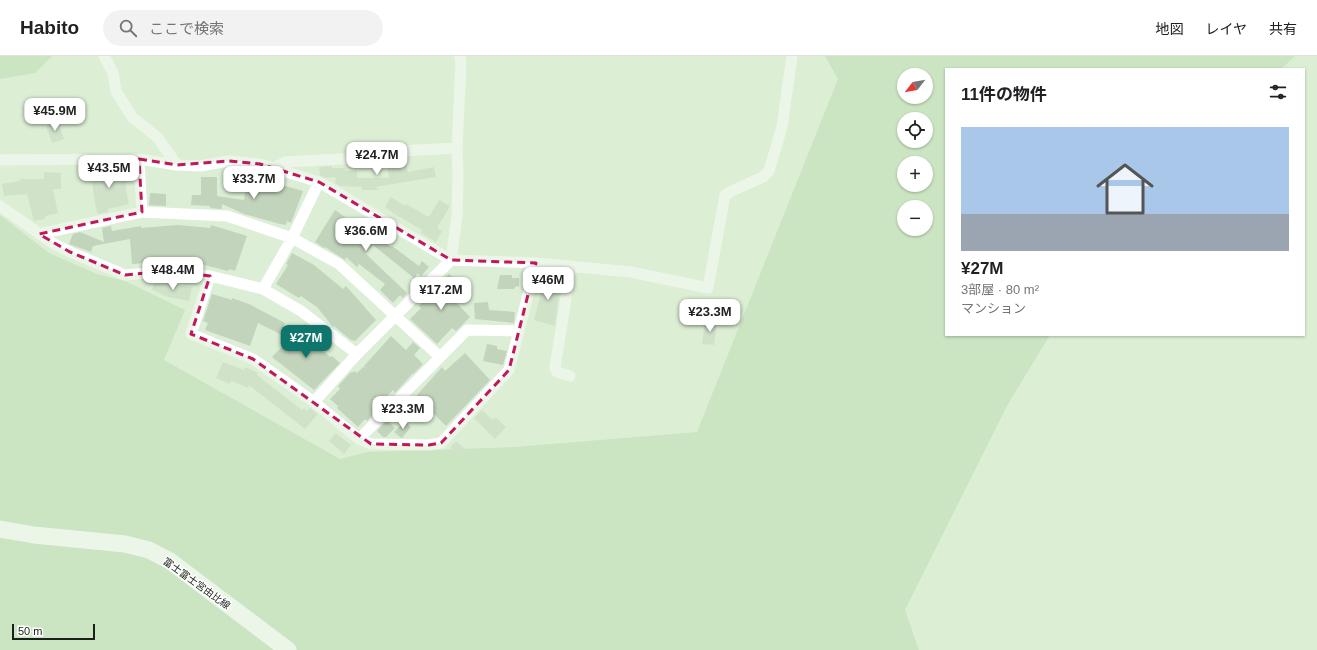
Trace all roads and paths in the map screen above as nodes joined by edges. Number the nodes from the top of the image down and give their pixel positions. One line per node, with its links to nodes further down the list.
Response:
1 (104, 56): 7 (street)
2 (460, 56): 4 (street)
3 (792, 56): 16 (street)
4 (457, 148): 8 (street); 14 (street)
5 (139, 159): 6 (street); 7 (street); 11 (street)
6 (0, 160)
7 (177, 165): 8 (street)
8 (274, 168): 9 (street)
9 (319, 182): 13 (street); 14 (street)
10 (0, 206): 12 (street)
11 (142, 212): 12 (street); 13 (street)
12 (39, 234): 17 (street)
13 (292, 238): 18 (street); 19 (street)
14 (451, 260): 15 (street); 19 (street)
15 (536, 264): 16 (street); 20 (street)
16 (571, 266): 23 (street)
17 (210, 276): 18 (street); 24 (street)
18 (263, 289): 21 (street)
19 (396, 316): 21 (street); 22 (street)
20 (519, 330): 22 (street); 25 (street)
21 (357, 354): 24 (street)
22 (440, 357): 25 (street)
23 (570, 376)
24 (314, 402): 25 (street)
25 (359, 439)
26 (0, 530): 27 (main road, 富士富士宮由比線)
27 (288, 650)

